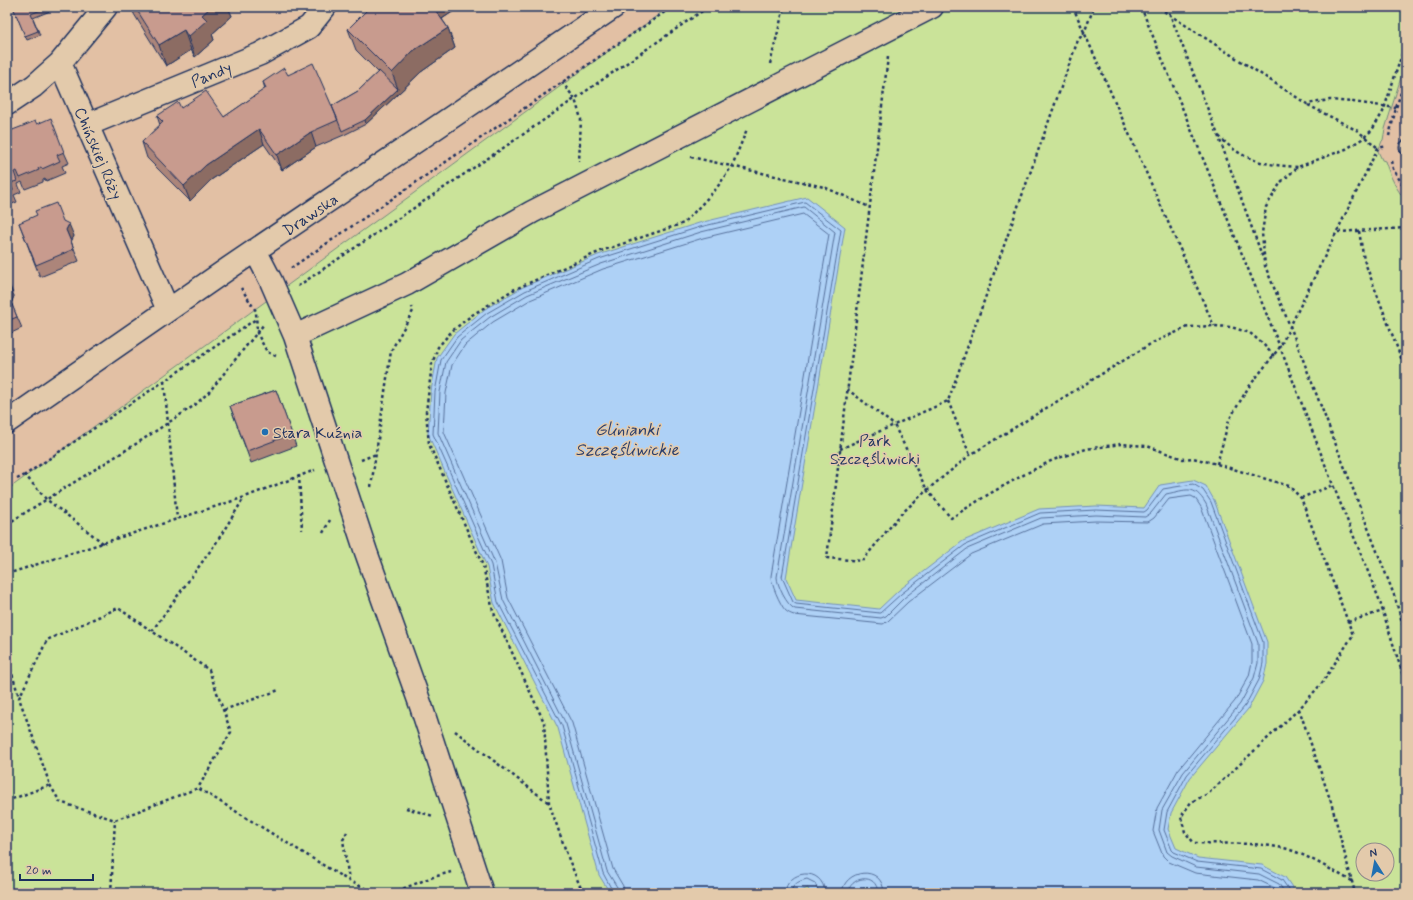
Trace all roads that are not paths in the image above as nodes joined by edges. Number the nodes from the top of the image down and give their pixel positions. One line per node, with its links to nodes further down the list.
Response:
1 (106, 7): 5 (street)
2 (325, 7): 7 (street, Pandy)
3 (614, 7): 8 (street, Drawska)
4 (932, 7): 10 (street)
5 (60, 63): 6 (street); 7 (street, Chińskiej Róży)
6 (7, 104)
7 (87, 125): 9 (street, Chińskiej Róży)
8 (255, 250): 9 (street, Drawska); 10 (street)
9 (168, 310): 11 (street, Drawska)
10 (295, 336): 12 (street)
11 (7, 422)
12 (482, 893)

